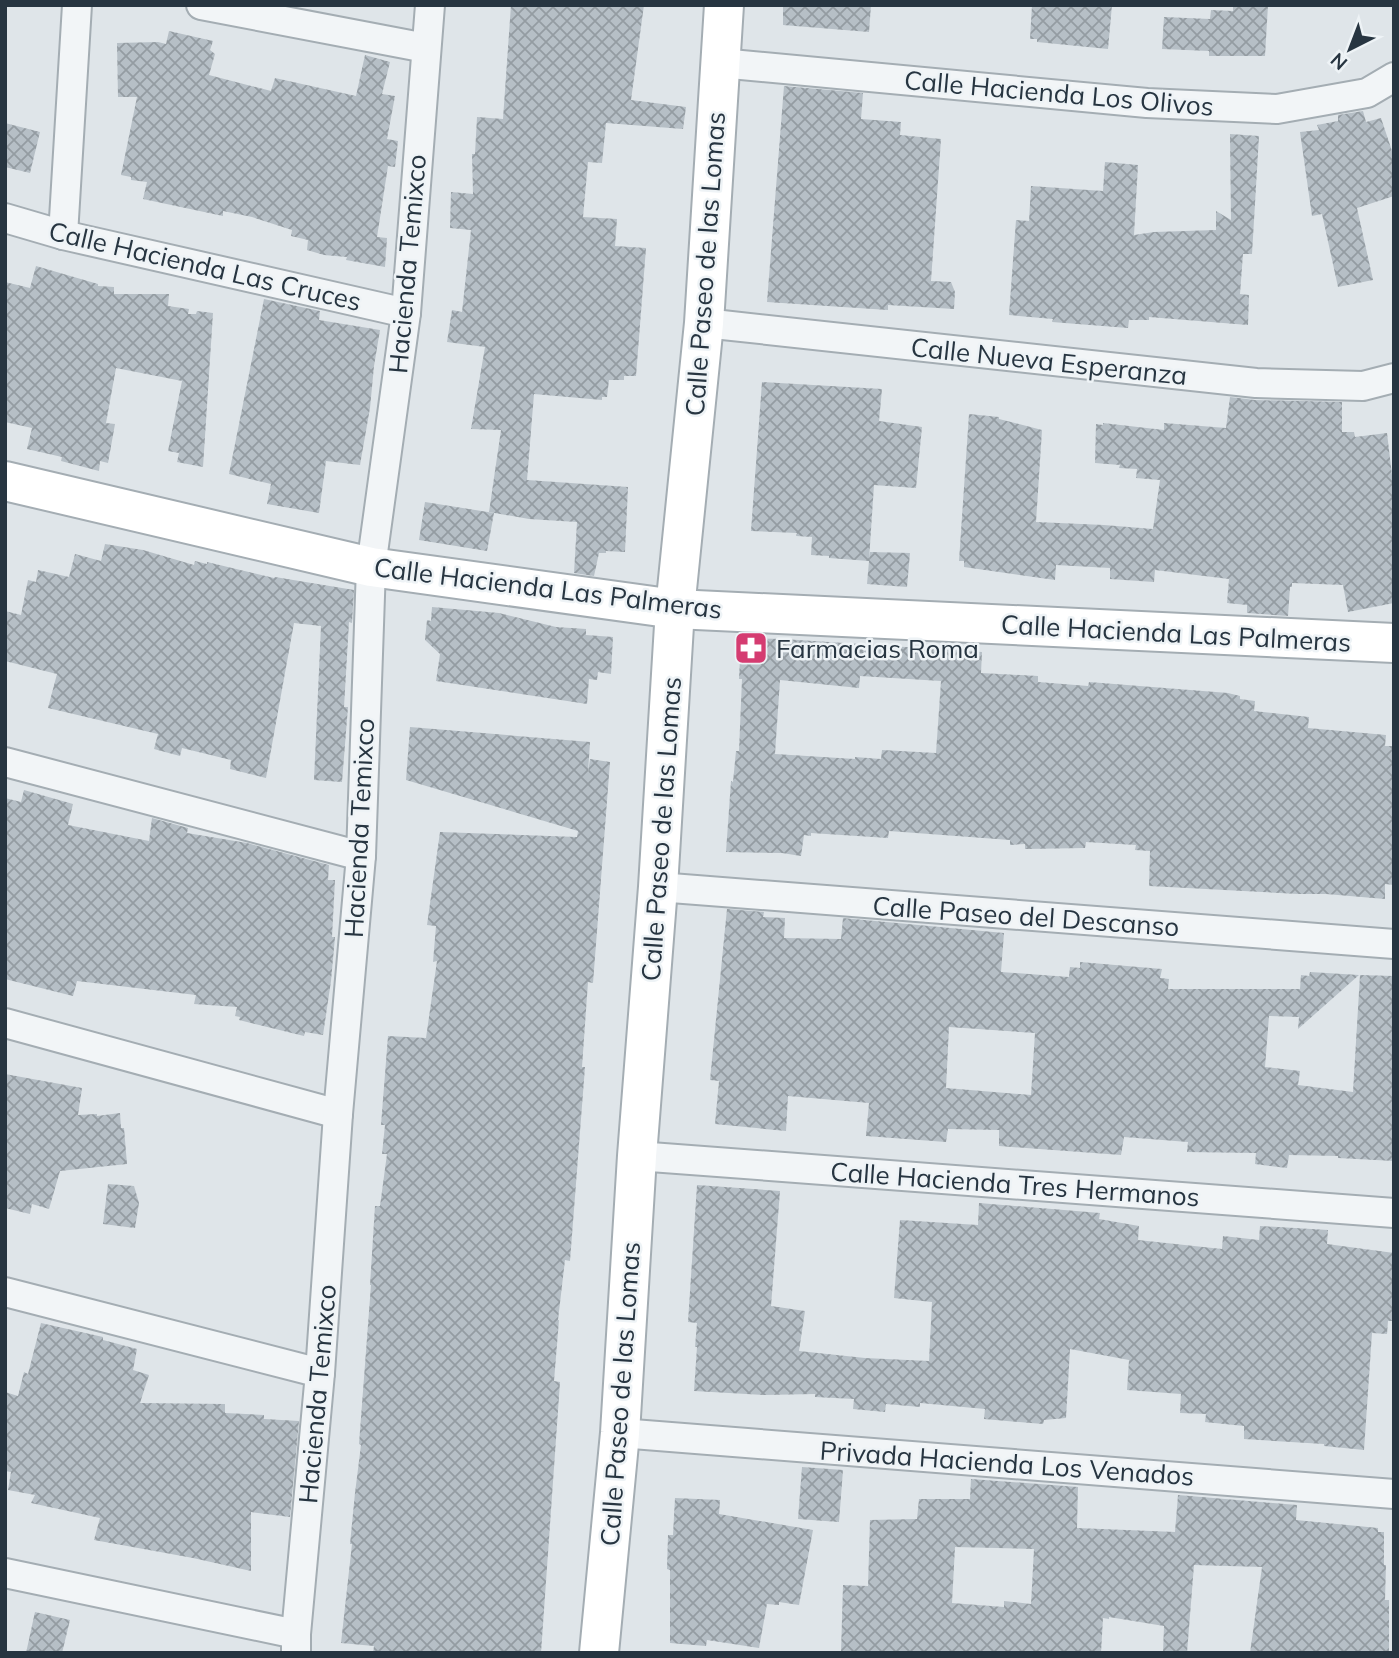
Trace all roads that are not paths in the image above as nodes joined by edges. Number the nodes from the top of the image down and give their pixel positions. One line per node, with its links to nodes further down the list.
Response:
1 (77, 5): 9 (street)
2 (201, 5): 5 (street)
3 (430, 5): 5 (street, Hacienda Temixco)
4 (724, 5): 6 (main road, Calle Paseo de las Lomas)
5 (426, 48): 10 (street, Hacienda Temixco)
6 (720, 63): 7 (street, Calle Hacienda Los Olivos); 11 (main road, Calle Paseo de las Lomas)
7 (1394, 77)
8 (5, 218): 9 (street, Calle Hacienda Las Cruces)
9 (62, 235): 10 (street, Calle Hacienda Las Cruces)
10 (406, 313): 14 (street, Hacienda Temixco)
11 (704, 323): 12 (street, Calle Nueva Esperanza); 15 (main road, Calle Paseo de las Lomas)
12 (1394, 378)
13 (5, 481): 14 (main road, Calle Hacienda Las Palmeras)
14 (370, 566): 15 (main road, Calle Hacienda Las Palmeras); 18 (street, Hacienda Temixco)
15 (675, 609): 16 (main road, Calle Hacienda Las Palmeras); 19 (main road, Calle Paseo de las Lomas)
16 (1394, 643)
17 (5, 762): 18 (street)
18 (361, 856): 22 (street, Hacienda Temixco)
19 (658, 887): 20 (street, Calle Paseo del Descanso); 23 (main road, Calle Paseo de las Lomas)
20 (1394, 944)
21 (5, 1023): 22 (street)
22 (338, 1114): 26 (street, Hacienda Temixco)
23 (637, 1156): 24 (street, Calle Hacienda Tres Hermanos); 27 (main road, Calle Paseo de las Lomas)
24 (1394, 1213)
25 (5, 1292): 26 (street)
26 (320, 1373): 30 (street, Hacienda Temixco)
27 (620, 1433): 28 (street, Privada Hacienda Los Venados); 31 (main road, Calle Paseo de las Lomas)
28 (1394, 1494)
29 (5, 1573): 30 (street)
30 (296, 1643)
31 (600, 1653)

